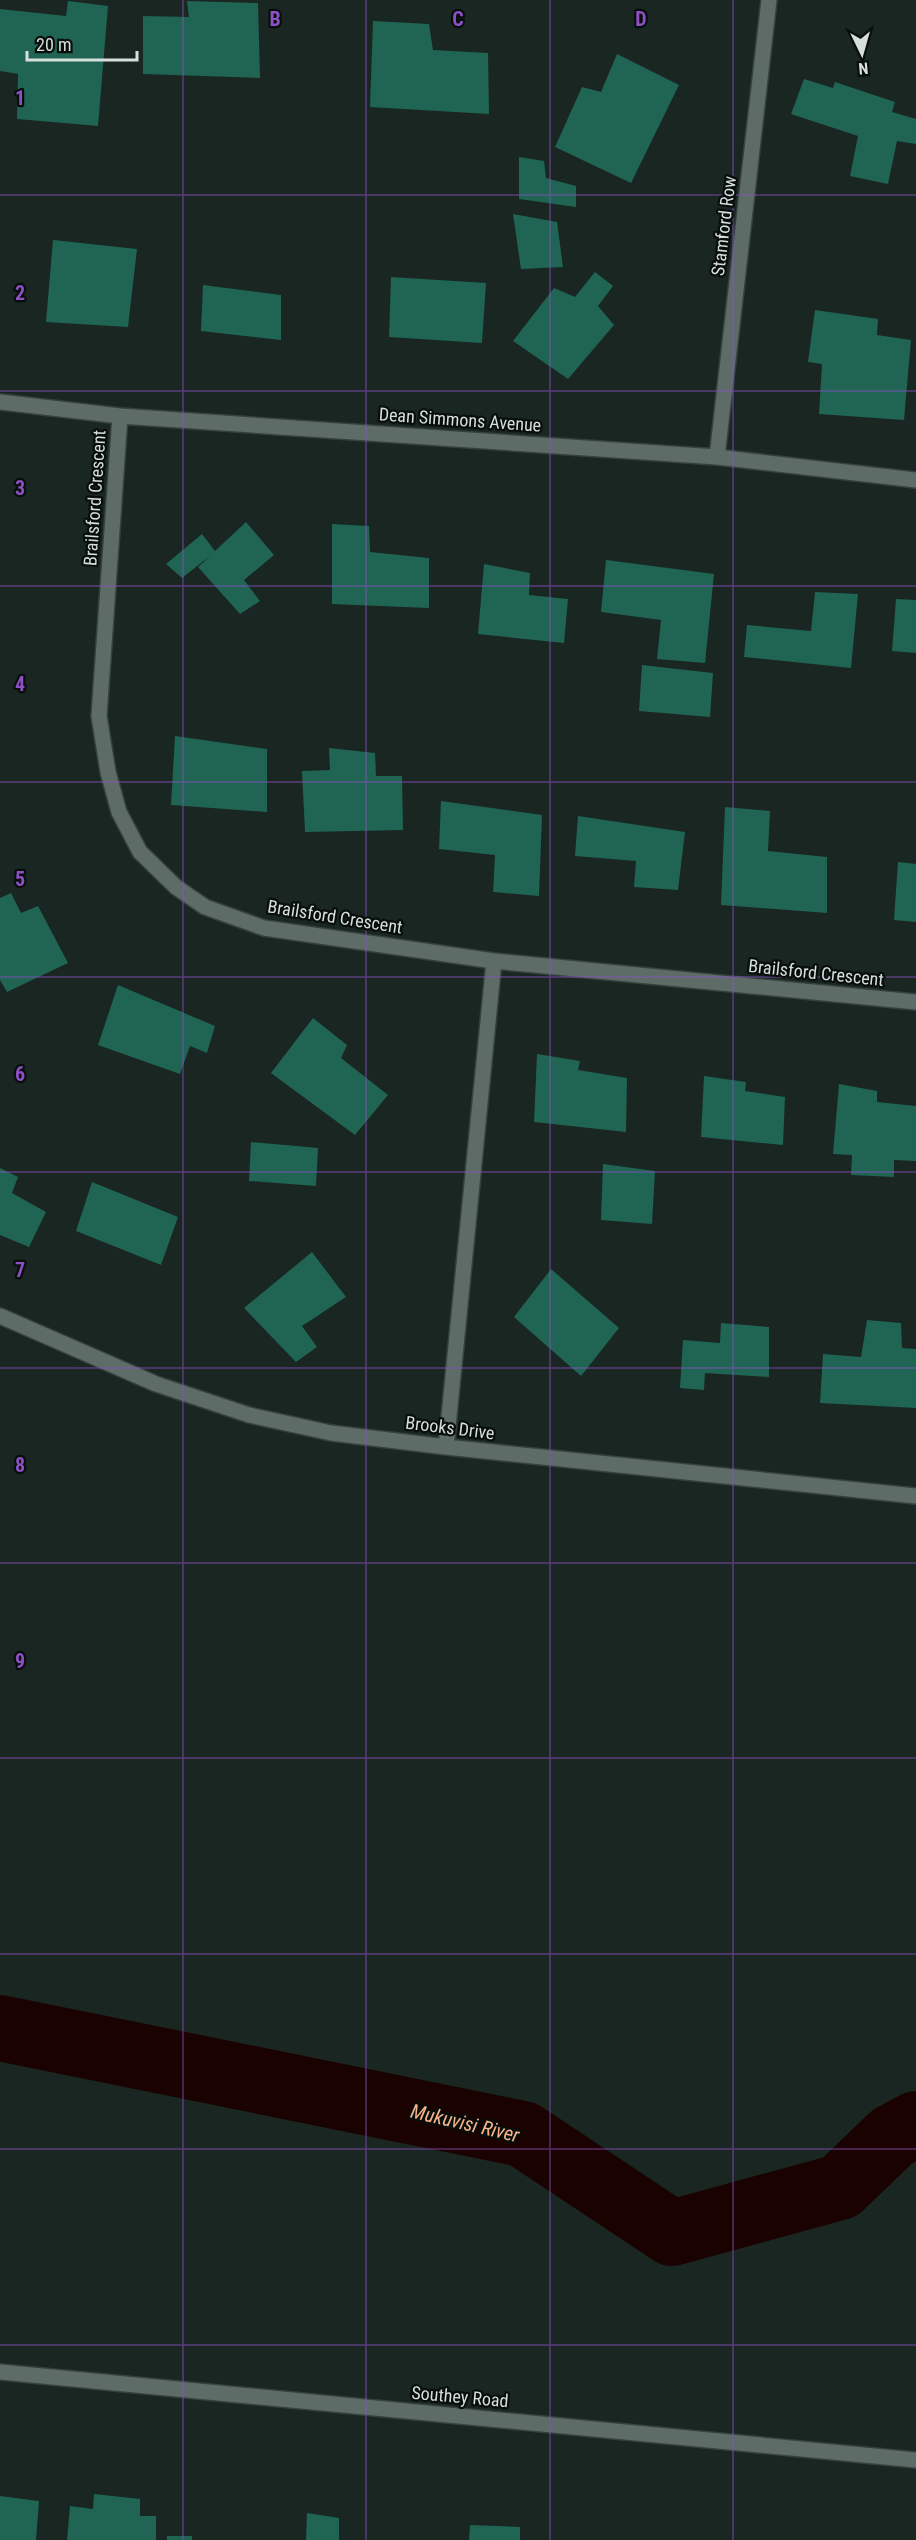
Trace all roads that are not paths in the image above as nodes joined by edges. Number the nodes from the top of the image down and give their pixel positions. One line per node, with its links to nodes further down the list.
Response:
1 (770, 0): 4 (street, Stamford Row)
2 (0, 402): 3 (street, Dean Simmons Avenue)
3 (120, 416): 4 (street, Dean Simmons Avenue); 6 (street, Brailsford Crescent)
4 (717, 457): 5 (street, Dean Simmons Avenue)
5 (916, 480)
6 (494, 961): 7 (street, Brailsford Crescent); 9 (street)
7 (916, 1002)
8 (0, 1316): 9 (street, Brooks Drive)
9 (446, 1448): 10 (street, Brooks Drive)
10 (916, 1496)
11 (0, 2372): 12 (street, Southey Road)
12 (916, 2460)

